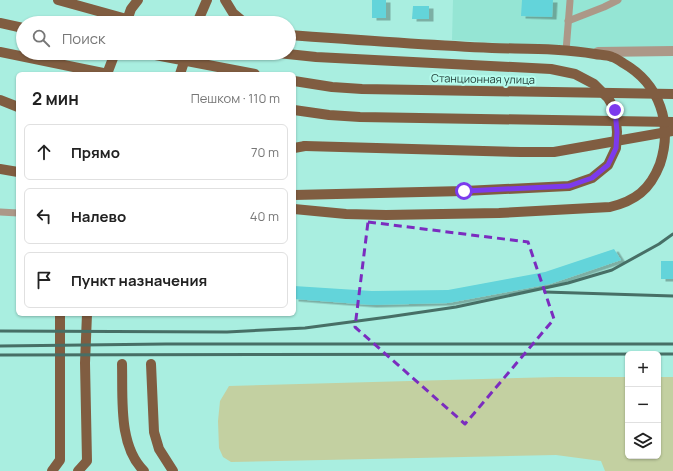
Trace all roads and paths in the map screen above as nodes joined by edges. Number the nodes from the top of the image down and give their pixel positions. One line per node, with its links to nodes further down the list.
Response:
1 (58, 0): 8 (main road, bridge)
2 (138, 0): 7 (main road)
3 (207, 0): 10 (main road)
4 (225, 0): 11 (main road)
5 (618, 0): 12 (lane)
6 (570, 1): 12 (lane)
7 (132, 5): 9 (main road)
8 (116, 16)
9 (128, 16)
10 (200, 16)
11 (237, 16)
12 (568, 21): 16 (lane)
13 (0, 23): 14 (main road)
14 (16, 26)
15 (296, 36): 16 (main road)
16 (566, 51): 19 (main road)
17 (673, 51): 19 (street)
18 (0, 52): 20 (main road, bridge)
19 (582, 52): 40 (main road)
20 (16, 55)
21 (296, 55): 39 (main road)
22 (45, 60): 26 (main road, bridge)
23 (112, 60): 26 (main road)
24 (182, 60): 28 (main road, bridge)
25 (185, 60): 27 (main road)
26 (108, 71)
27 (181, 72)
28 (245, 72)
29 (296, 82): 30 (main road, Станционная улица, bridge)
30 (673, 94)
31 (0, 100): 32 (main road)
32 (15, 106)
33 (296, 110): 34 (main road, bridge)
34 (673, 122)
35 (673, 131): 36 (main road, bridge)
36 (296, 148)
37 (0, 169): 38 (main road)
38 (16, 172)
39 (296, 195)
40 (296, 209)
41 (0, 212): 42 (lane)
42 (16, 213)
43 (60, 316): 47 (main road)
44 (86, 316): 48 (main road)
45 (122, 364): 49 (main road)
46 (151, 364): 50 (main road)
47 (52, 471)
48 (78, 471)
49 (144, 471)
50 (173, 471)

